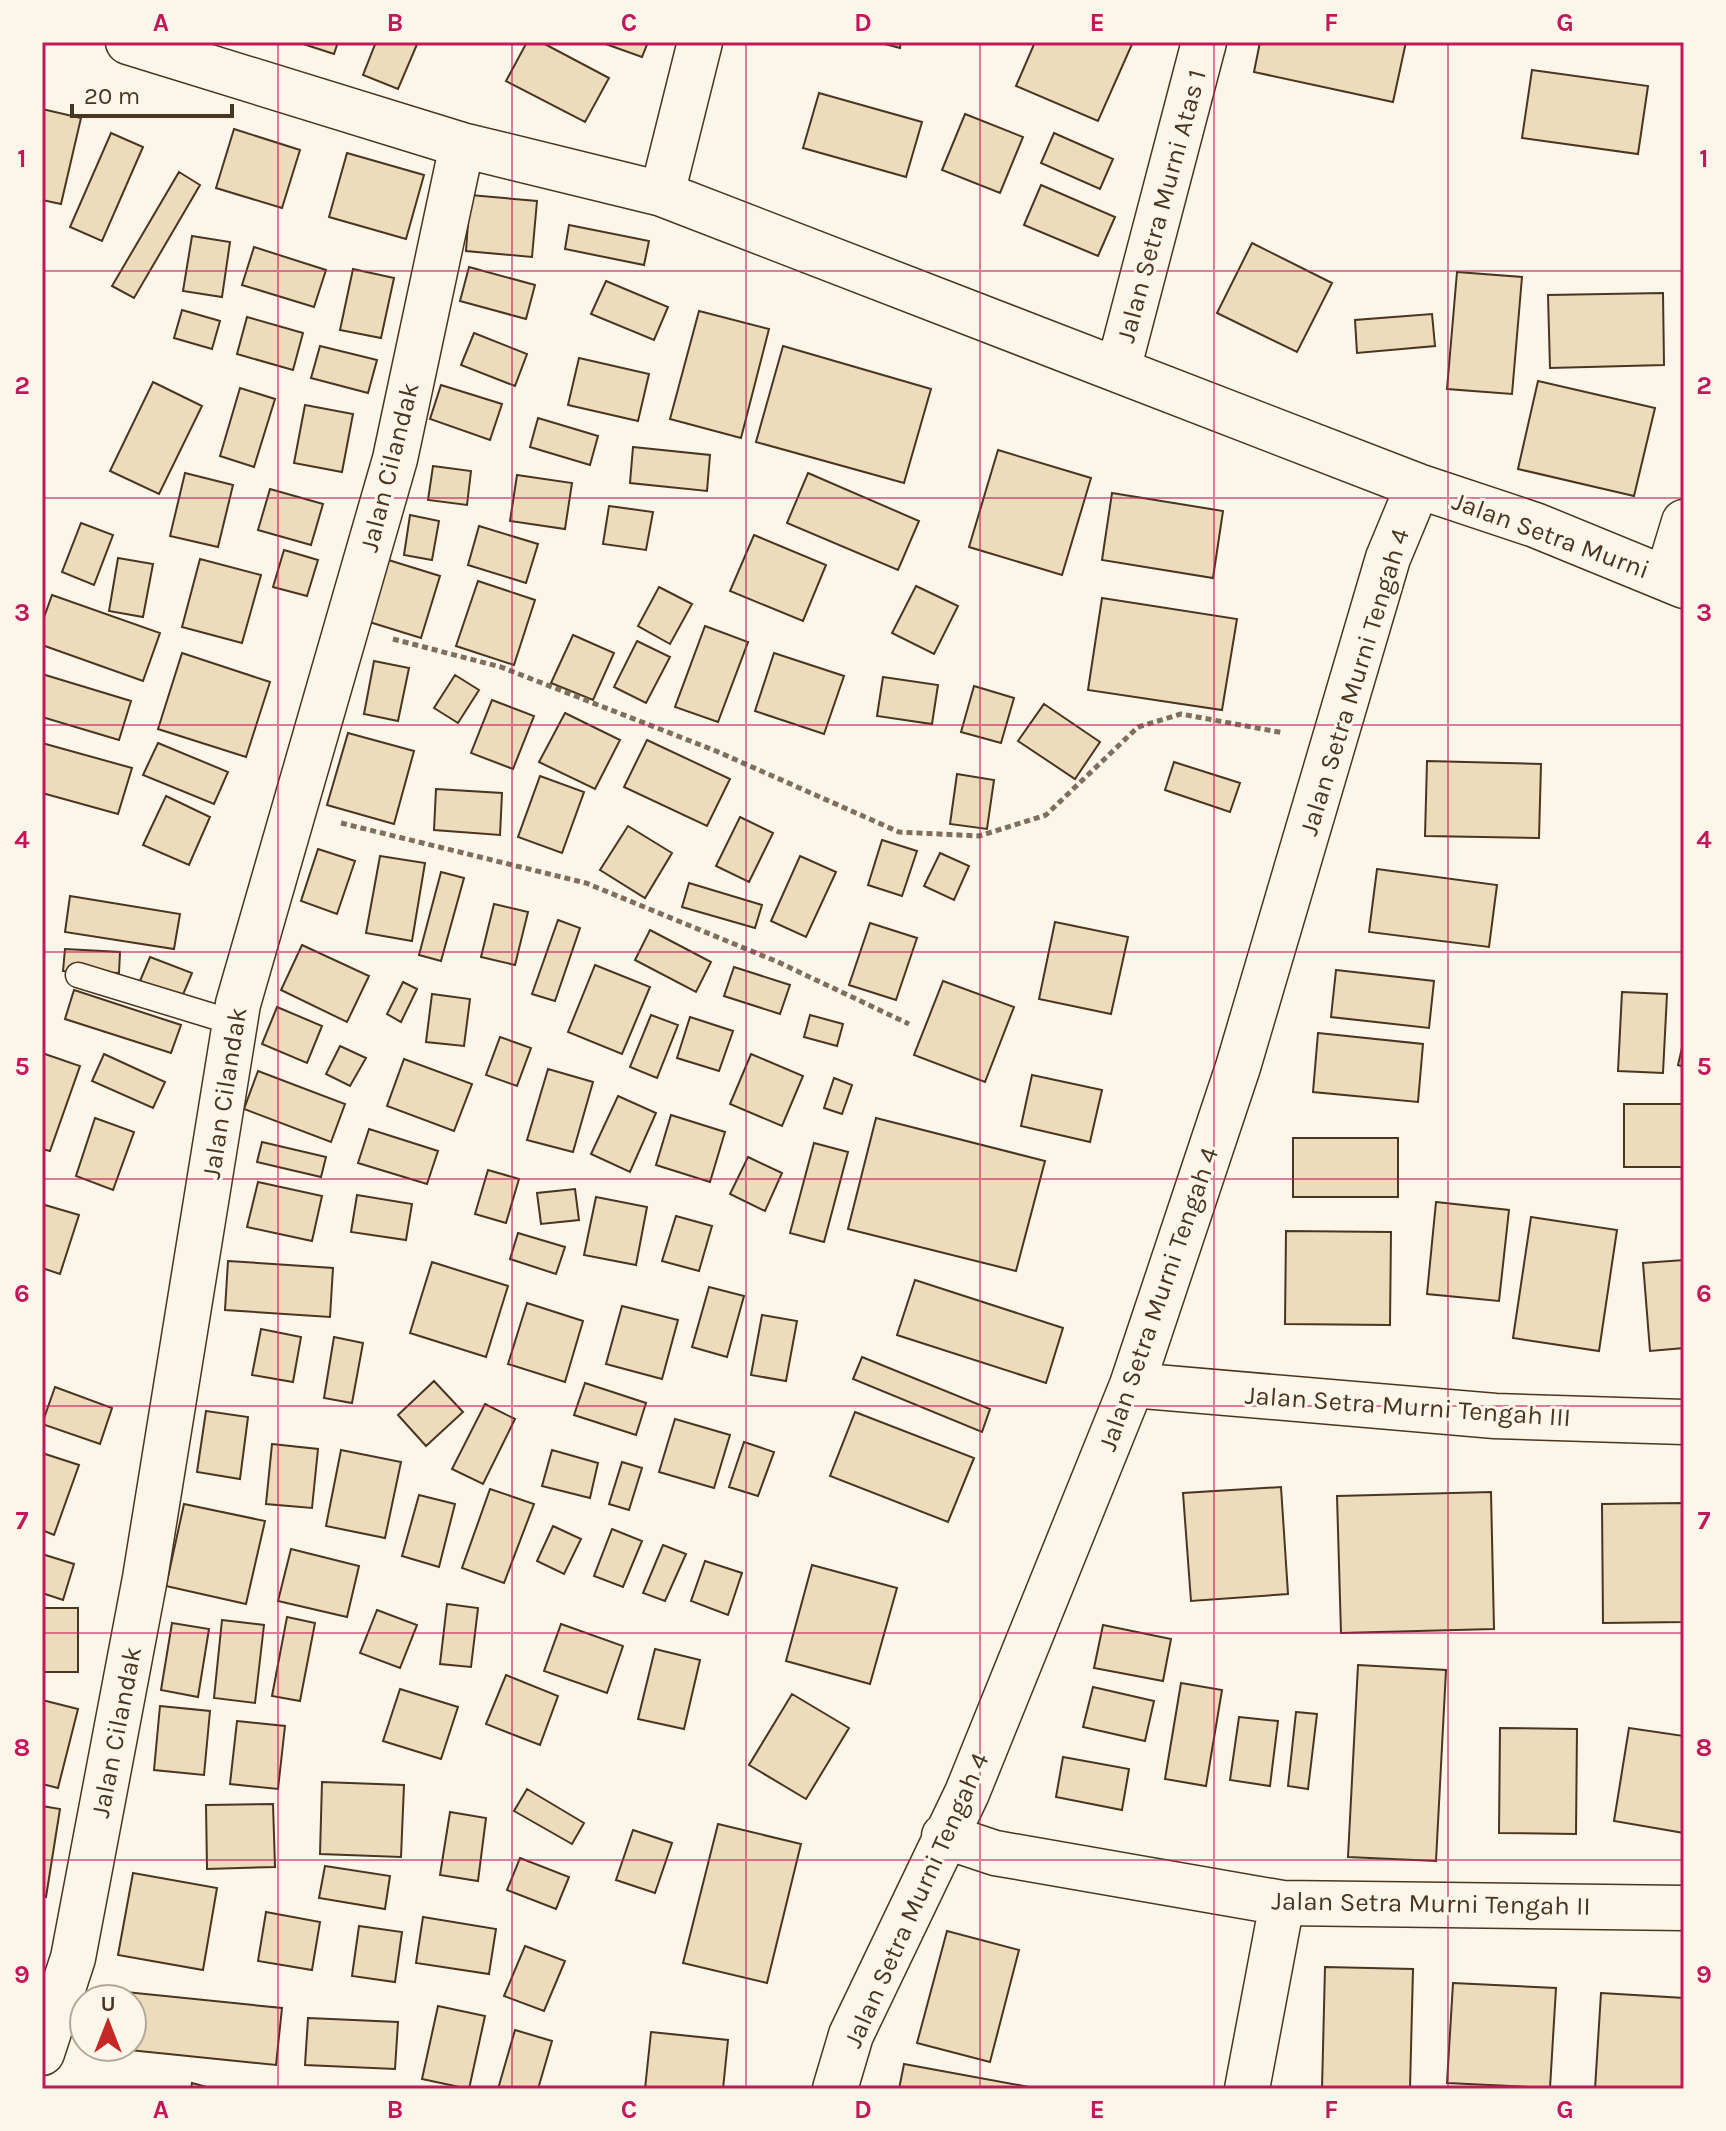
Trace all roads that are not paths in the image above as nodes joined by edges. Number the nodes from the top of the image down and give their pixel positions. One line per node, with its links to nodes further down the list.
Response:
1 (128, 42): 4 (street, Jalan Setra Murni)
2 (700, 42): 5 (street)
3 (1204, 42): 6 (street, Jalan Setra Murni Atas 1)
4 (462, 145): 5 (street, Jalan Setra Murni); 11 (street, Jalan Cilandak)
5 (662, 194): 6 (street, Jalan Setra Murni)
6 (1118, 370): 7 (street, Jalan Setra Murni)
7 (1418, 486): 9 (street, Jalan Setra Murni); 12 (street, Jalan Setra Murni Tengah 4)
8 (1684, 522): 9 (street)
9 (1675, 582)
10 (78, 975): 11 (lane)
11 (235, 1023): 17 (street, Jalan Cilandak)
12 (1132, 1385): 13 (street, Jalan Setra Murni Tengah III); 14 (street, Jalan Setra Murni Tengah 4)
13 (1684, 1422)
14 (944, 1836): 15 (street, Jalan Setra Murni Tengah II); 19 (street, Jalan Setra Murni Tengah 4)
15 (1282, 1903): 16 (street, Jalan Setra Murni Tengah II); 20 (street)
16 (1684, 1908)
17 (58, 1953): 18 (street, Jalan Cilandak)
18 (42, 2053)
19 (835, 2089)
20 (1247, 2089)

